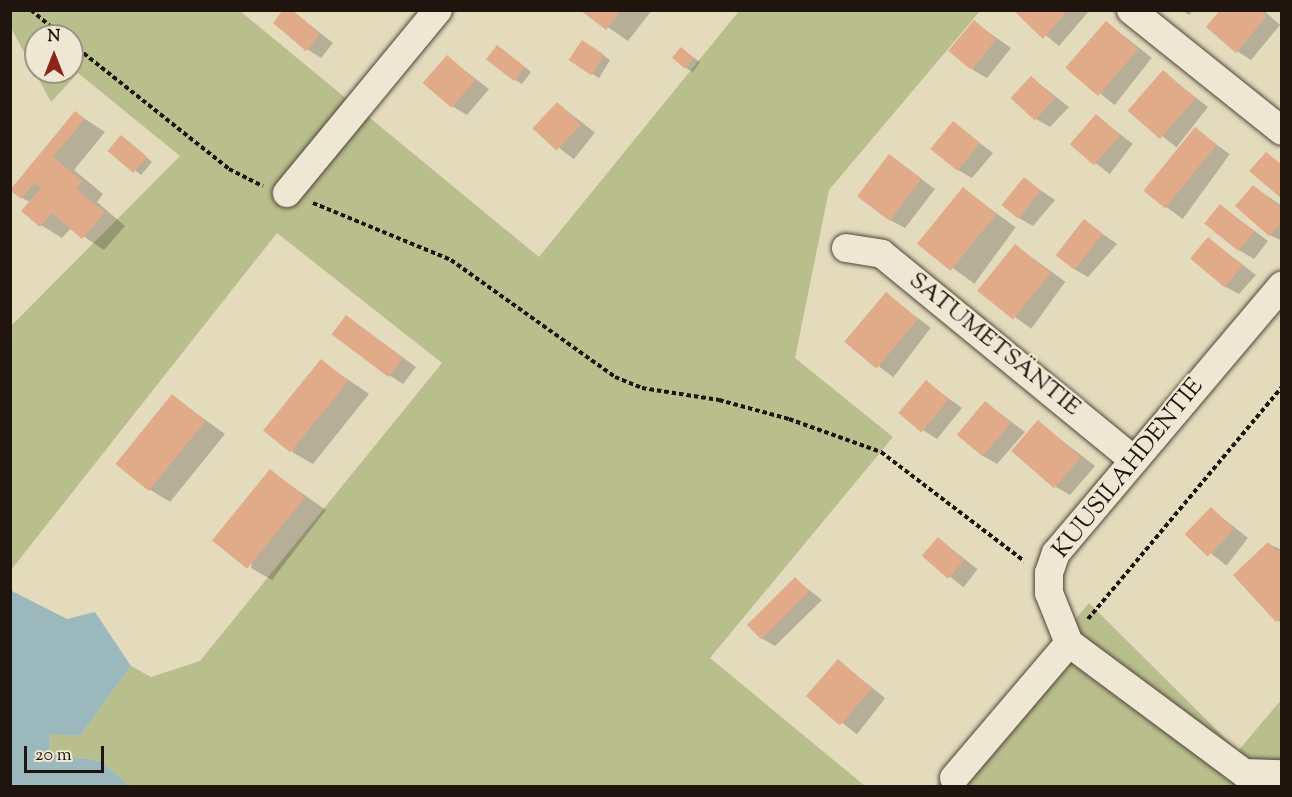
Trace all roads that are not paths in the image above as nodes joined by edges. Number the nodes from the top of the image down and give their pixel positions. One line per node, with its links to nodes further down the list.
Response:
1 (438, 10): 4 (street)
2 (1131, 10): 3 (street)
3 (1281, 131)
4 (286, 193)
5 (846, 248): 7 (street, SATUMETSÄNTIE)
6 (1281, 286): 7 (street, KUUSILAHDENTIE)
7 (1134, 460): 8 (street, KUUSILAHDENTIE)
8 (1069, 643): 9 (street); 10 (street)
9 (1281, 774)
10 (954, 778)

